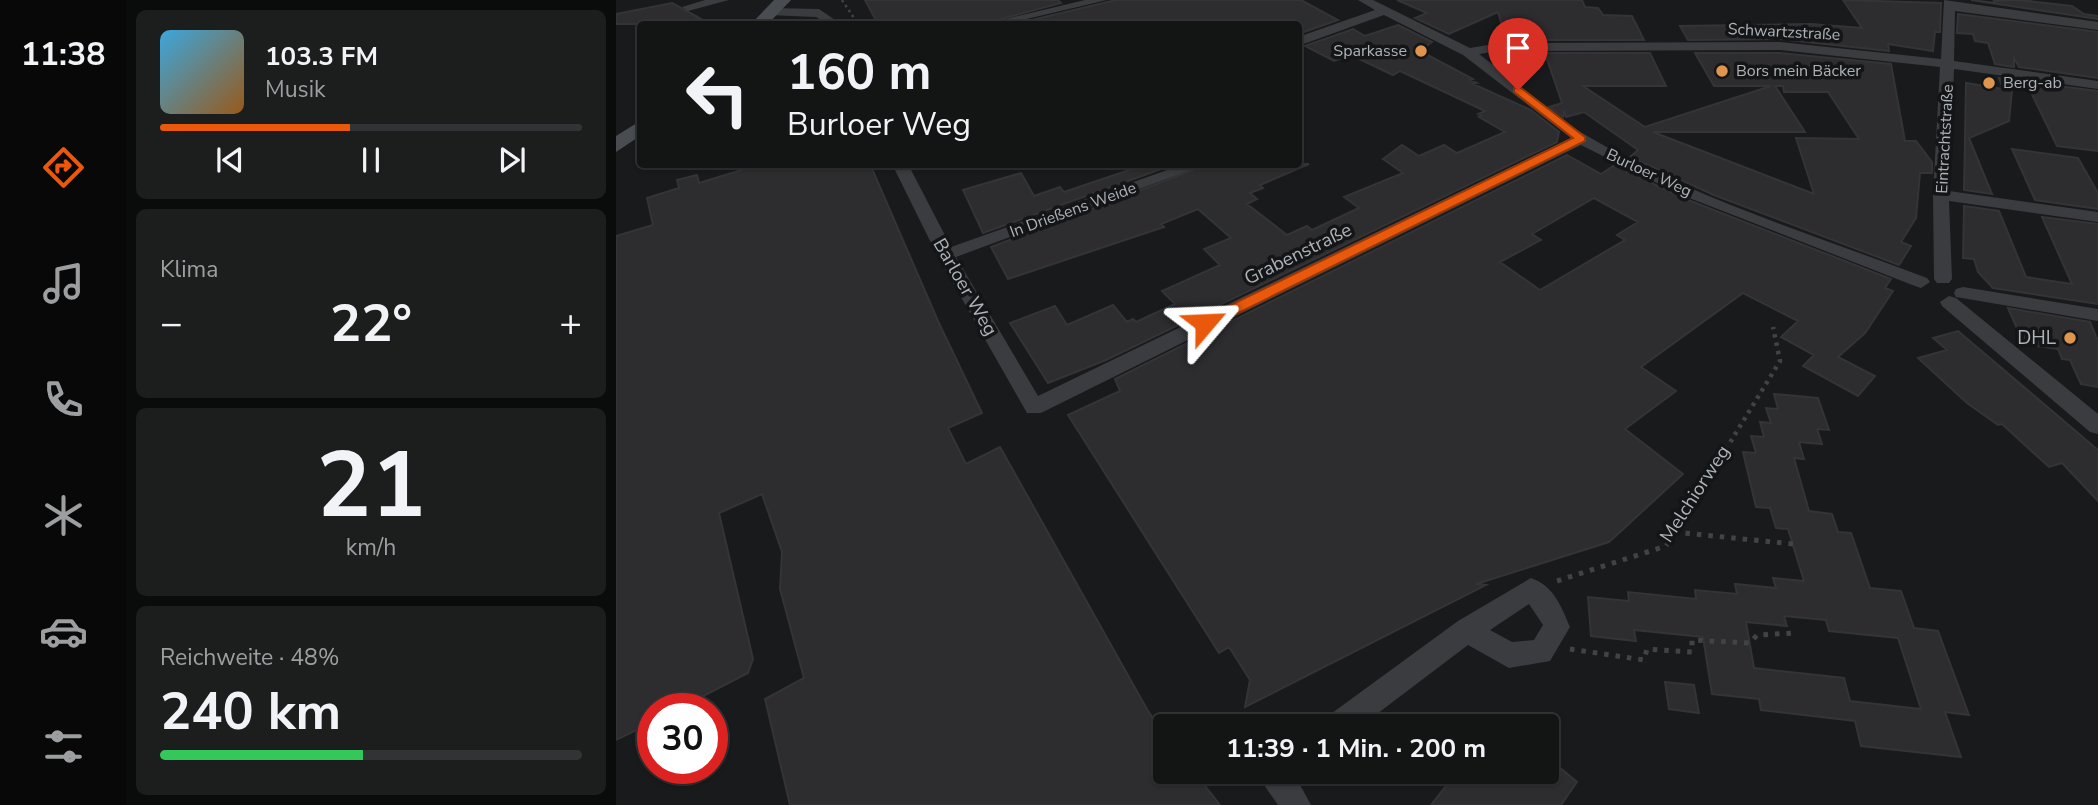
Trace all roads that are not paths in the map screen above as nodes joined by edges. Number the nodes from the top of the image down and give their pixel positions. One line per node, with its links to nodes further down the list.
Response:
1 (723, 0): 7 (street)
2 (1101, 0): 4 (street)
3 (1364, 0): 8 (street, Burloer Weg)
4 (1081, 2): 11 (street)
5 (1950, 4): 12 (street); 15 (street, Eintrachtstraße)
6 (777, 6): 9 (street); 10 (street)
7 (688, 7)
8 (1386, 10): 13 (street); 14 (street, Burloer Weg)
9 (762, 21)
10 (831, 21)
11 (1002, 21)
12 (2098, 26)
13 (1302, 41)
14 (1468, 52): 15 (street, Schwartzstraße); 18 (street, Burloer Weg)
15 (1949, 64): 16 (street, Schwartzstraße); 22 (street, Eintrachtstraße)
16 (2098, 85)
17 (637, 129): 19 (street)
18 (1581, 139): 26 (street, Burloer Weg); 29 (street, Grabenstraße)
19 (616, 146)
20 (902, 168): 24 (street, Barloer Weg)
21 (1189, 168): 24 (street, In Drießens Weide)
22 (1941, 195): 23 (street); 25 (street, Eintrachtstraße)
23 (2098, 217)
24 (946, 255): 29 (street, Barloer Weg)
25 (1943, 279): 26 (street); 27 (street)
26 (1921, 282): 27 (street)
27 (1956, 298): 28 (street); 30 (street)
28 (2098, 315)
29 (1034, 407)
30 (2098, 426)
31 (1467, 629): 31 (street); 32 (street)
32 (1354, 714)
33 (1283, 784): 34 (street)
34 (1296, 805)

